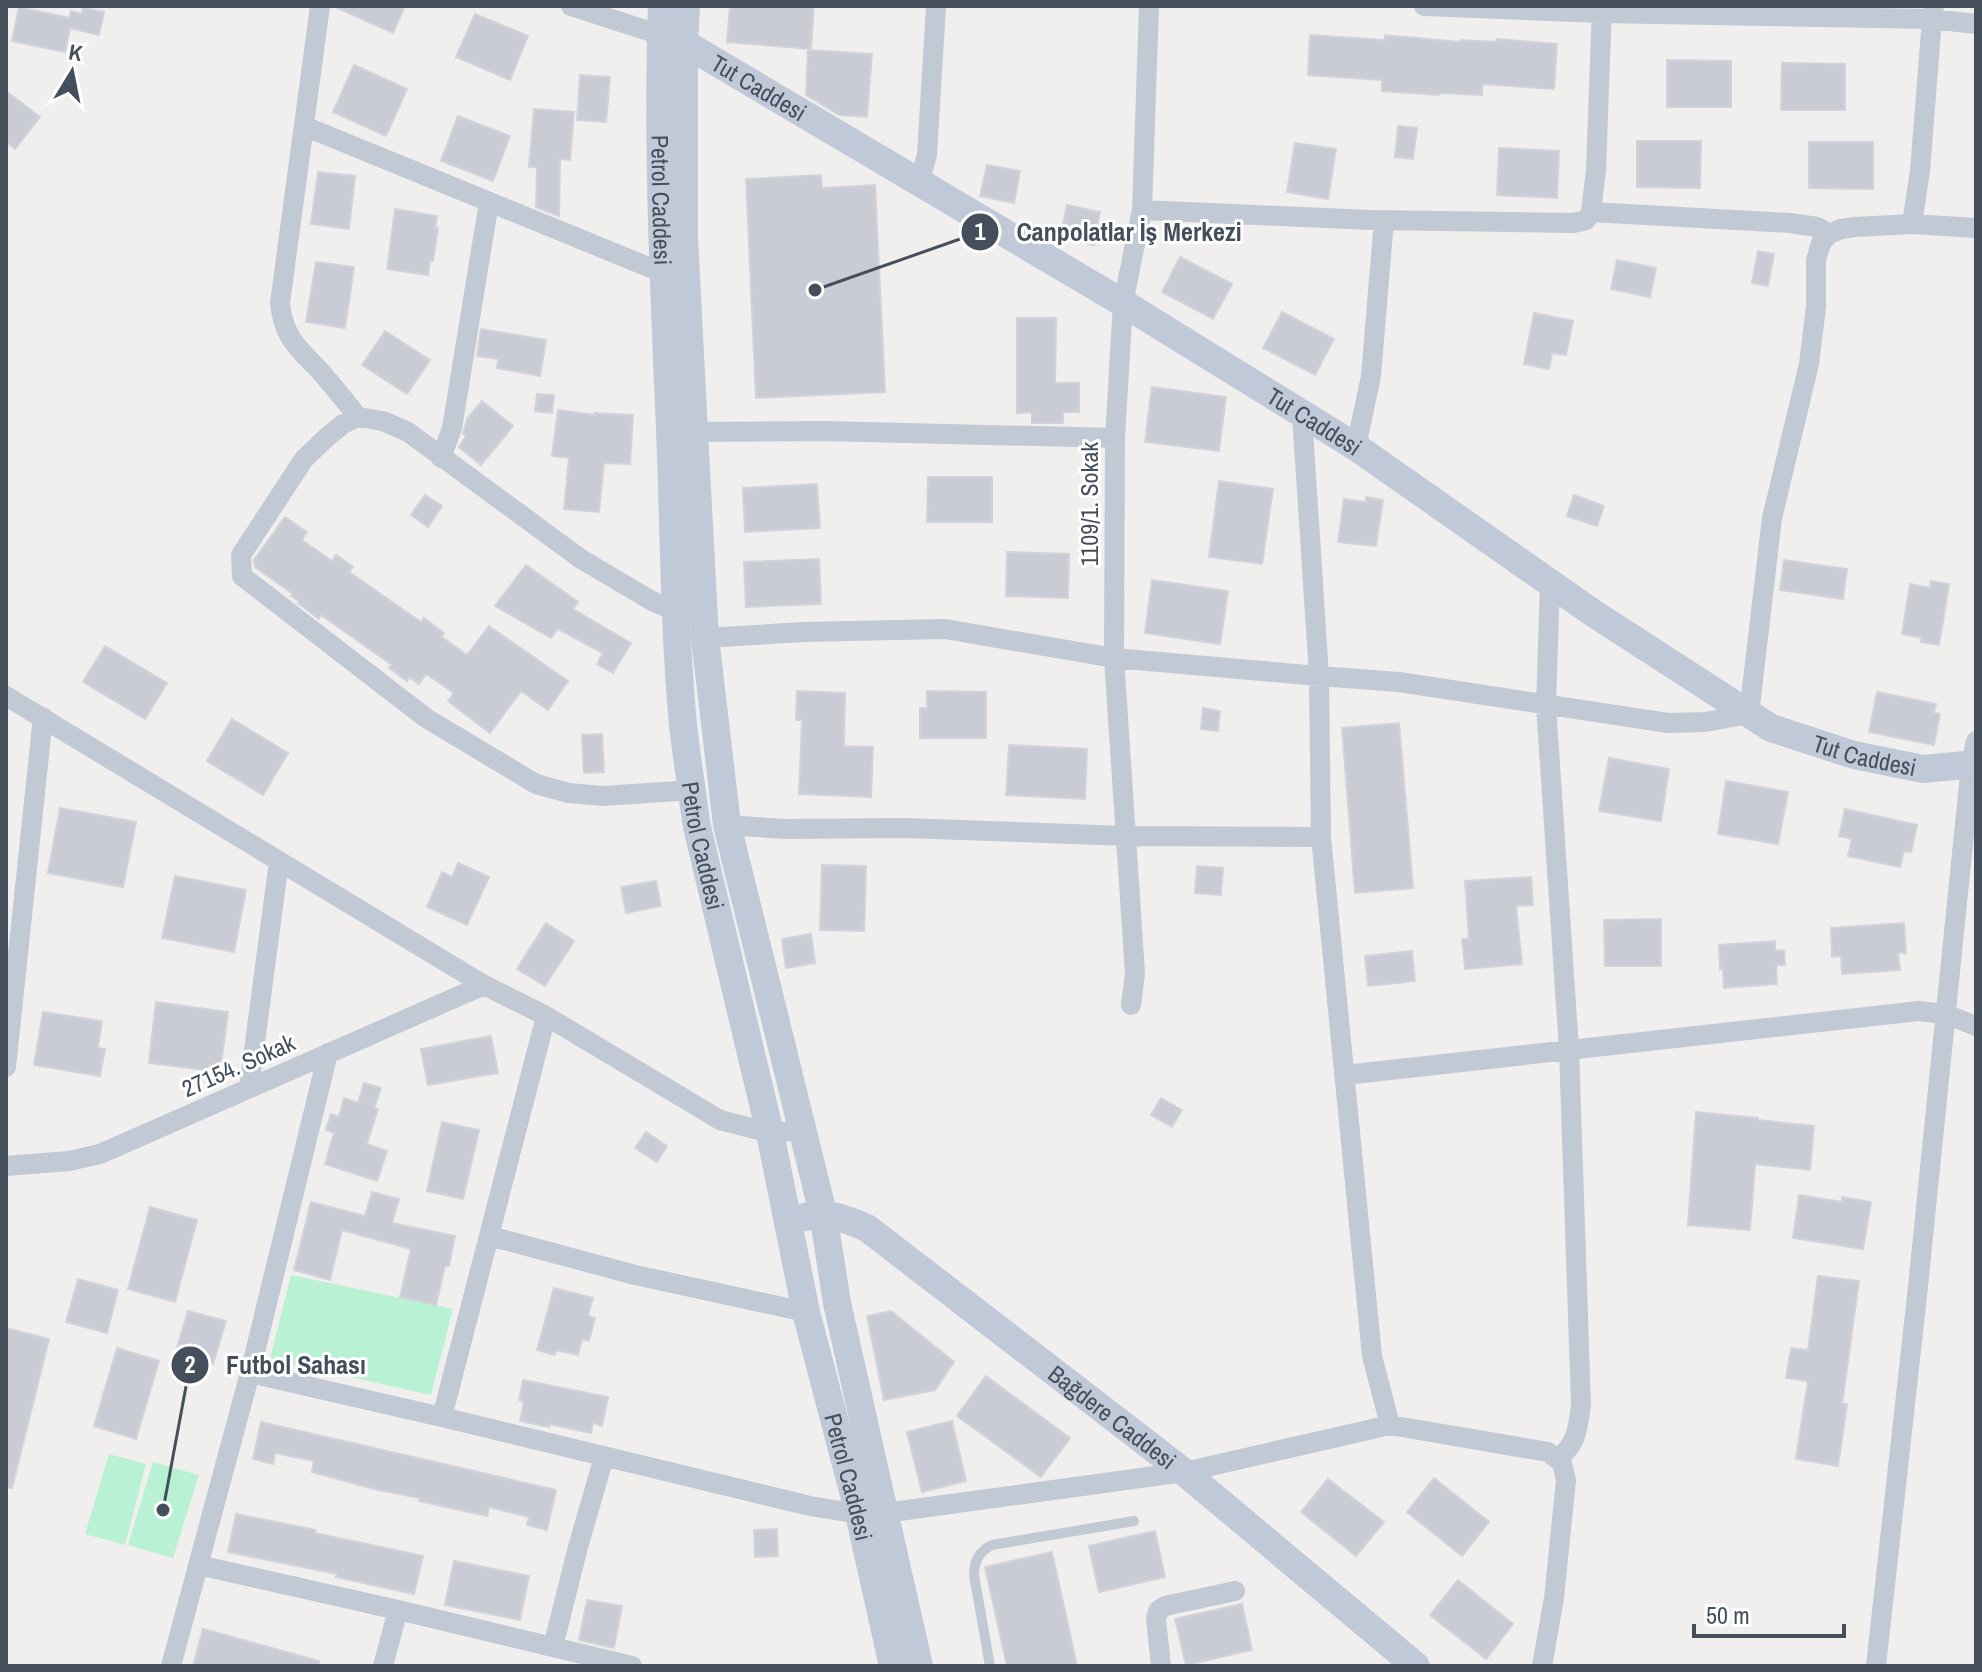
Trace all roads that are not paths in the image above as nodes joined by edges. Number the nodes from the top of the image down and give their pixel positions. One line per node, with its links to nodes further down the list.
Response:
1 (320, 6): 12 (street)
2 (571, 6): 11 (street)
3 (662, 6): 11 (main road, Petrol Caddesi)
4 (686, 6): 11 (main road)
5 (936, 6): 13 (street)
6 (1149, 6): 15 (street, 1109/1. Sokak)
7 (1424, 6): 8 (street)
8 (1602, 9): 9 (street); 16 (street)
9 (1933, 13): 10 (street); 18 (street)
10 (1976, 24)
11 (672, 39): 13 (main road, Tut Caddesi); 21 (main road, Petrol Caddesi); 25 (main road)
12 (304, 126): 14 (street); 24 (street)
13 (919, 183): 22 (main road, Tut Caddesi)
14 (489, 202): 21 (street); 28 (street)
15 (1142, 210): 17 (street); 22 (street, 1109/1. Sokak)
16 (1591, 212): 17 (street); 20 (street)
17 (1384, 220): 27 (street)
18 (1912, 224): 19 (street); 20 (street)
19 (1976, 228)
20 (1829, 234): 36 (street)
21 (663, 273): 25 (main road, Petrol Caddesi)
22 (1123, 303): 23 (main road, Tut Caddesi); 26 (street, 1109/1. Sokak)
23 (1302, 414): 27 (main road, Tut Caddesi); 33 (street)
24 (358, 417): 28 (street); 39 (street)
25 (682, 432): 26 (street); 30 (main road, Petrol Caddesi); 31 (main road)
26 (1115, 438): 32 (street, 1109/1. Sokak)
27 (1356, 447): 29 (main road, Tut Caddesi)
28 (441, 458): 30 (street)
29 (1550, 583): 35 (street); 36 (main road, Tut Caddesi)
30 (676, 611): 39 (main road, Petrol Caddesi)
31 (705, 638): 32 (street); 40 (main road)
32 (1114, 658): 33 (street); 41 (street, 1109/1. Sokak)
33 (1319, 676): 35 (street); 42 (street)
34 (6, 696): 37 (street)
35 (1546, 705): 36 (street); 49 (street)
36 (1749, 714): 38 (main road, Tut Caddesi)
37 (43, 717): 43 (street); 51 (street)
38 (1974, 757): 46 (street)
39 (692, 790): 55 (main road, Petrol Caddesi)
40 (727, 825): 41 (street); 54 (main road)
41 (1126, 836): 42 (street); 45 (street, 1109/1. Sokak)
42 (1321, 837): 52 (street)
43 (279, 861): 44 (street); 53 (street)
44 (484, 985): 47 (street); 50 (street, 27154. Sokak)
45 (1131, 1005)
46 (1945, 1014): 48 (street); 49 (street); 82 (street)
47 (546, 1016): 55 (street); 59 (street)
48 (1976, 1026)
49 (1569, 1050): 52 (street); 65 (street)
50 (328, 1053): 53 (street, 27154. Sokak); 61 (street)
51 (6, 1067)
52 (1345, 1075): 63 (street)
53 (249, 1088): 56 (street, 27154. Sokak)
54 (802, 1130): 55 (street); 57 (main road)
55 (770, 1133): 58 (main road, Petrol Caddesi)
56 (6, 1166)
57 (823, 1213): 58 (main road, Bağdere Caddesi); 66 (main road, Bağdere Caddesi); 67 (main road)
58 (788, 1220): 60 (main road, Petrol Caddesi)
59 (490, 1236): 60 (street); 62 (street)
60 (806, 1312): 67 (main road, Petrol Caddesi)
61 (250, 1373): 62 (street); 69 (street)
62 (442, 1417): 64 (street)
63 (1390, 1425): 65 (street); 66 (street)
64 (604, 1457): 67 (street); 72 (street)
65 (1558, 1458): 81 (street)
66 (1184, 1472): 67 (street); 80 (main road, Bağdere Caddesi)
67 (872, 1514): 76 (main road, Petrol Caddesi); 77 (main road)
68 (1134, 1521): 78 (lane)
69 (198, 1565): 71 (street); 73 (street)
70 (1235, 1591): 79 (street)
71 (398, 1610): 72 (street); 74 (street)
72 (553, 1647): 75 (street)
73 (171, 1666)
74 (383, 1666)
75 (632, 1666)
76 (893, 1666)
77 (919, 1666)
78 (990, 1666)
79 (1161, 1666)
80 (1416, 1666)
81 (1542, 1666)
82 (1876, 1666)

